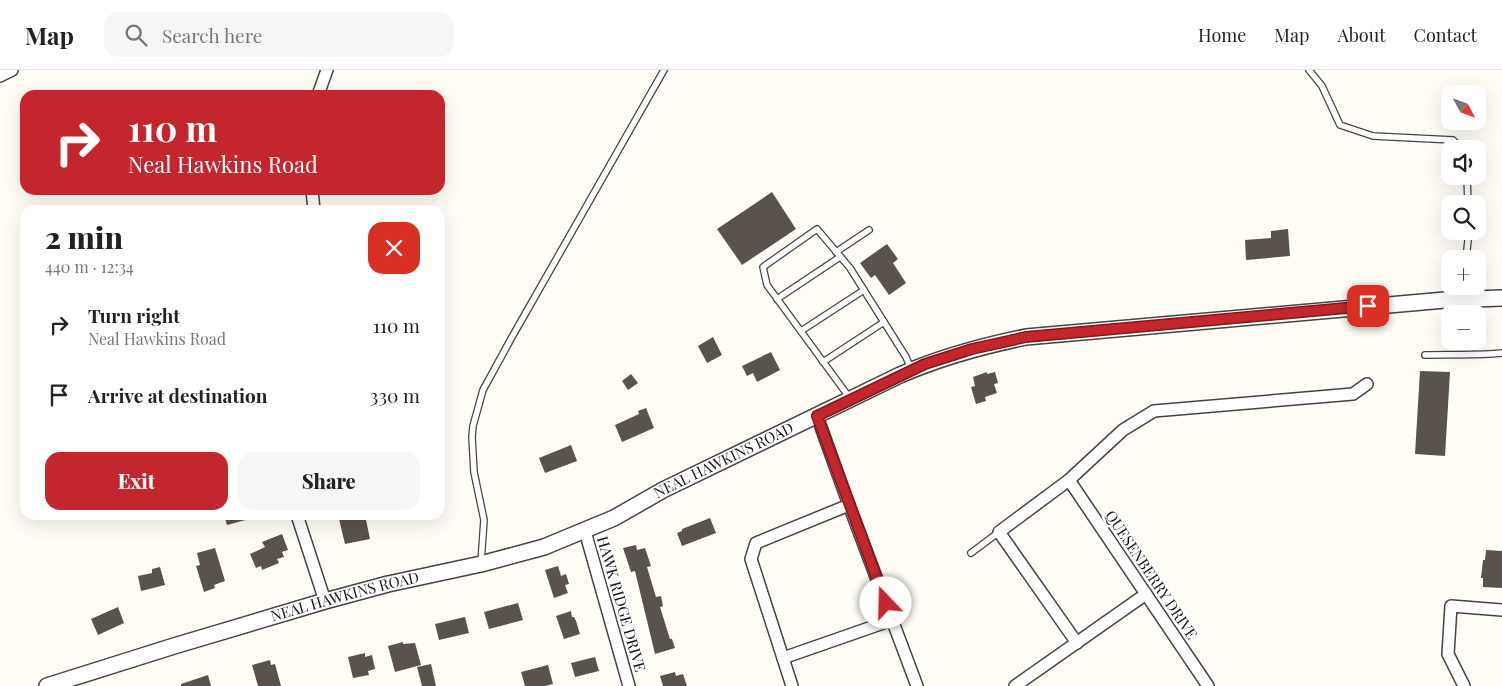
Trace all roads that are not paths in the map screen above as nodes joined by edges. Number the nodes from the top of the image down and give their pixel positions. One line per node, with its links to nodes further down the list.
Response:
1 (12, 70): 5 (street)
2 (328, 70): 6 (street)
3 (664, 70): 30 (lane)
4 (1309, 70): 7 (lane)
5 (0, 76)
6 (320, 90)
7 (1453, 140)
8 (869, 230): 9 (lane)
9 (838, 254): 10 (lane); 14 (lane); 14 (lane)
10 (864, 290): 15 (lane); 16 (lane)
11 (1441, 294): 20 (street, NEAL HAWKINS ROAD)
12 (1482, 295): 13 (street, NEAL HAWKINS ROAD)
13 (1502, 298)
14 (777, 300): 16 (lane)
15 (884, 322): 19 (lane); 20 (lane)
16 (801, 332): 19 (lane)
17 (1502, 353): 18 (lane)
18 (1425, 355)
19 (823, 362): 22 (lane)
20 (912, 370): 22 (street, NEAL HAWKINS ROAD)
21 (1367, 384): 24 (street)
22 (851, 399): 23 (street, NEAL HAWKINS ROAD)
23 (817, 416): 25 (street); 27 (street, NEAL HAWKINS ROAD)
24 (1069, 480): 28 (street); 31 (street, QUESENBERRY DRIVE)
25 (849, 506): 34 (street); 36 (street)
26 (299, 520): 32 (street)
27 (585, 531): 30 (street, NEAL HAWKINS ROAD); 38 (street, HAWK RIDGE DRIVE)
28 (999, 532): 29 (lane); 35 (street)
29 (971, 553)
30 (481, 564): 32 (street, NEAL HAWKINS ROAD)
31 (1146, 594): 35 (street); 42 (street, QUESENBERRY DRIVE)
32 (325, 601): 37 (street, NEAL HAWKINS ROAD)
33 (1502, 610): 43 (street)
34 (892, 620): 36 (street); 40 (street)
35 (1077, 643): 41 (street)
36 (783, 658): 39 (street)
37 (47, 686)
38 (629, 686)
39 (792, 686)
40 (918, 686)
41 (1015, 686)
42 (1208, 686)
43 (1464, 686)

